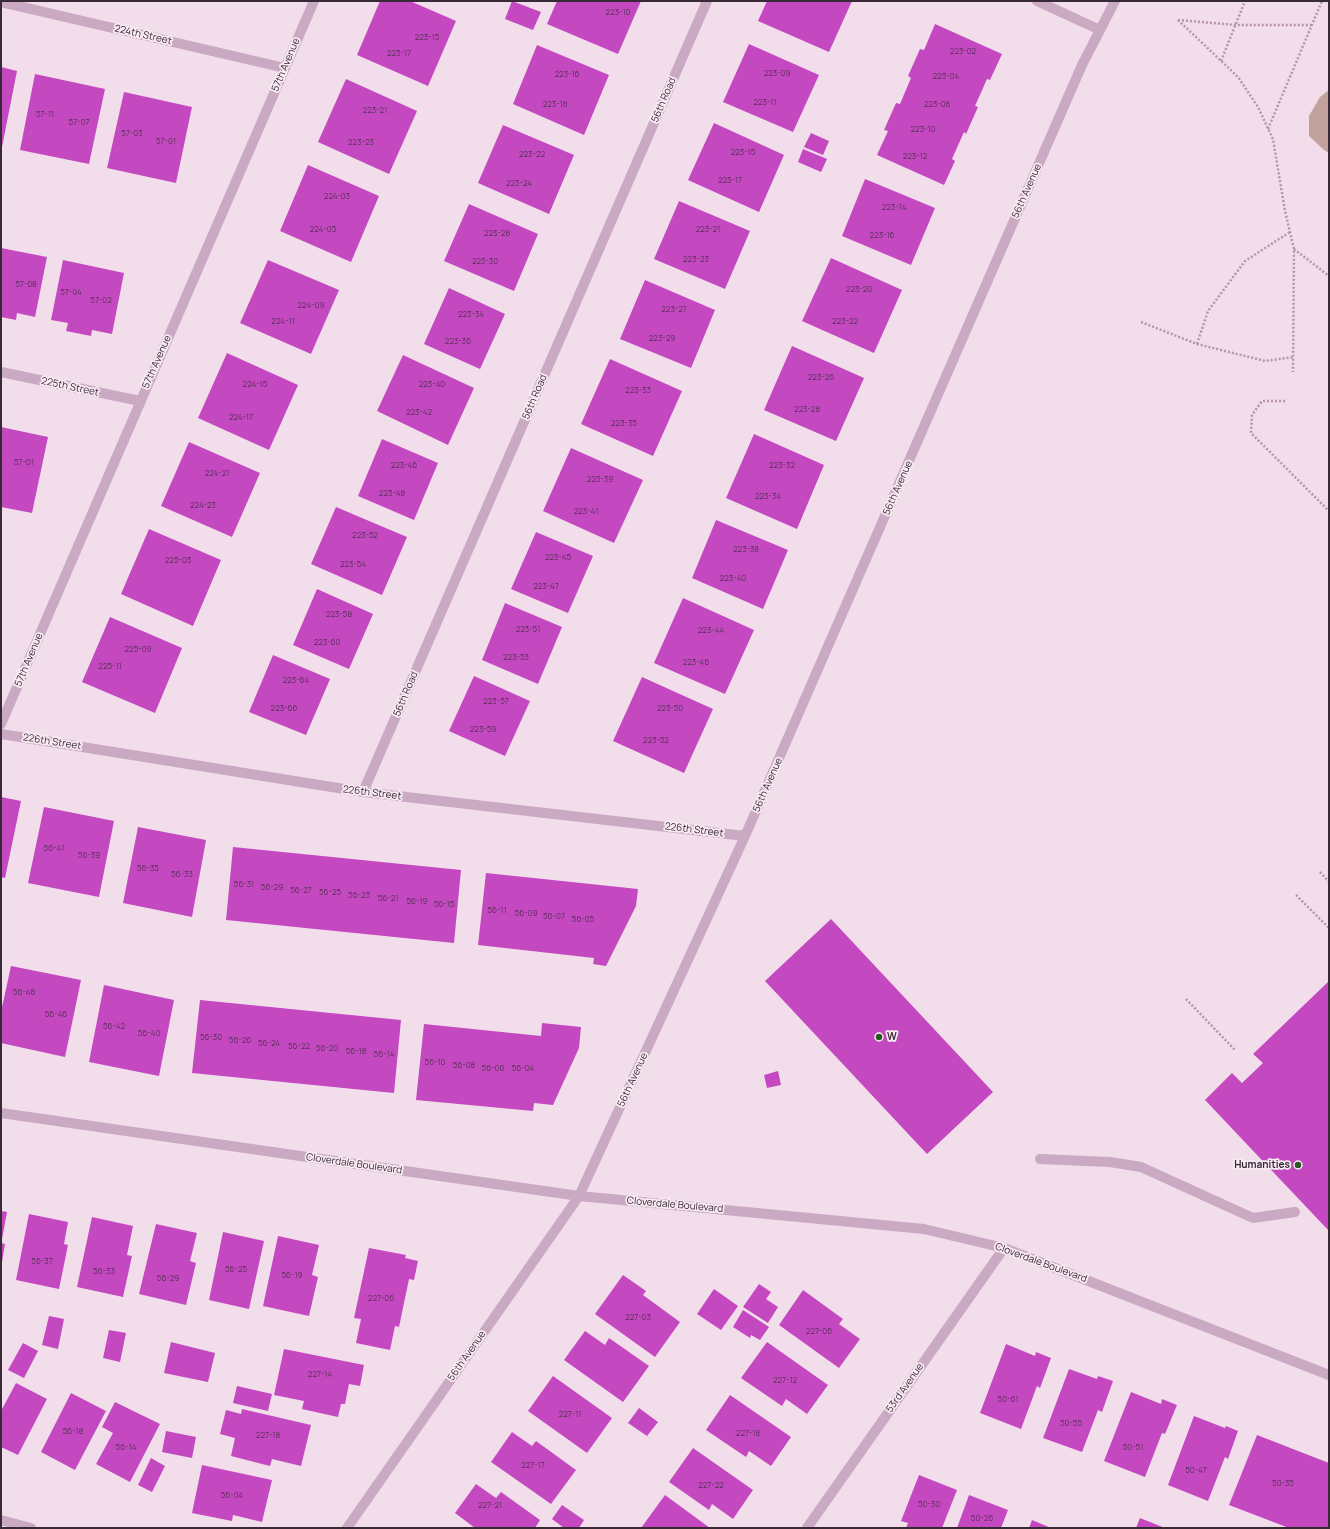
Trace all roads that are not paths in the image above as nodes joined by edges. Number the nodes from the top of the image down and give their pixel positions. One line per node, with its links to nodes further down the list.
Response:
1 (314, 1): 7 (street, 57th Avenue)
2 (707, 1): 12 (street, 56th Road)
3 (1037, 1): 6 (street)
4 (1115, 1): 6 (street, 56th Avenue)
5 (1, 2): 7 (street, 224th Street)
6 (1100, 30): 13 (street, 56th Avenue)
7 (285, 68): 9 (street, 57th Avenue)
8 (1, 372): 9 (street, 225th Street)
9 (140, 401): 10 (street, 57th Avenue)
10 (1, 724)
11 (1, 734): 12 (street, 226th Street)
12 (363, 792): 13 (street, 226th Street)
13 (746, 836): 16 (street, 56th Avenue)
14 (1, 1113): 16 (street, Cloverdale Boulevard)
15 (1040, 1159): 17 (street)
16 (579, 1196): 18 (street, Cloverdale Boulevard); 22 (street, 56th Avenue)
17 (1295, 1212)
18 (1004, 1248): 19 (street, Cloverdale Boulevard); 23 (street, 53rd Avenue)
19 (1329, 1375)
20 (1, 1520): 21 (street)
21 (31, 1528)
22 (347, 1528)
23 (807, 1528)

